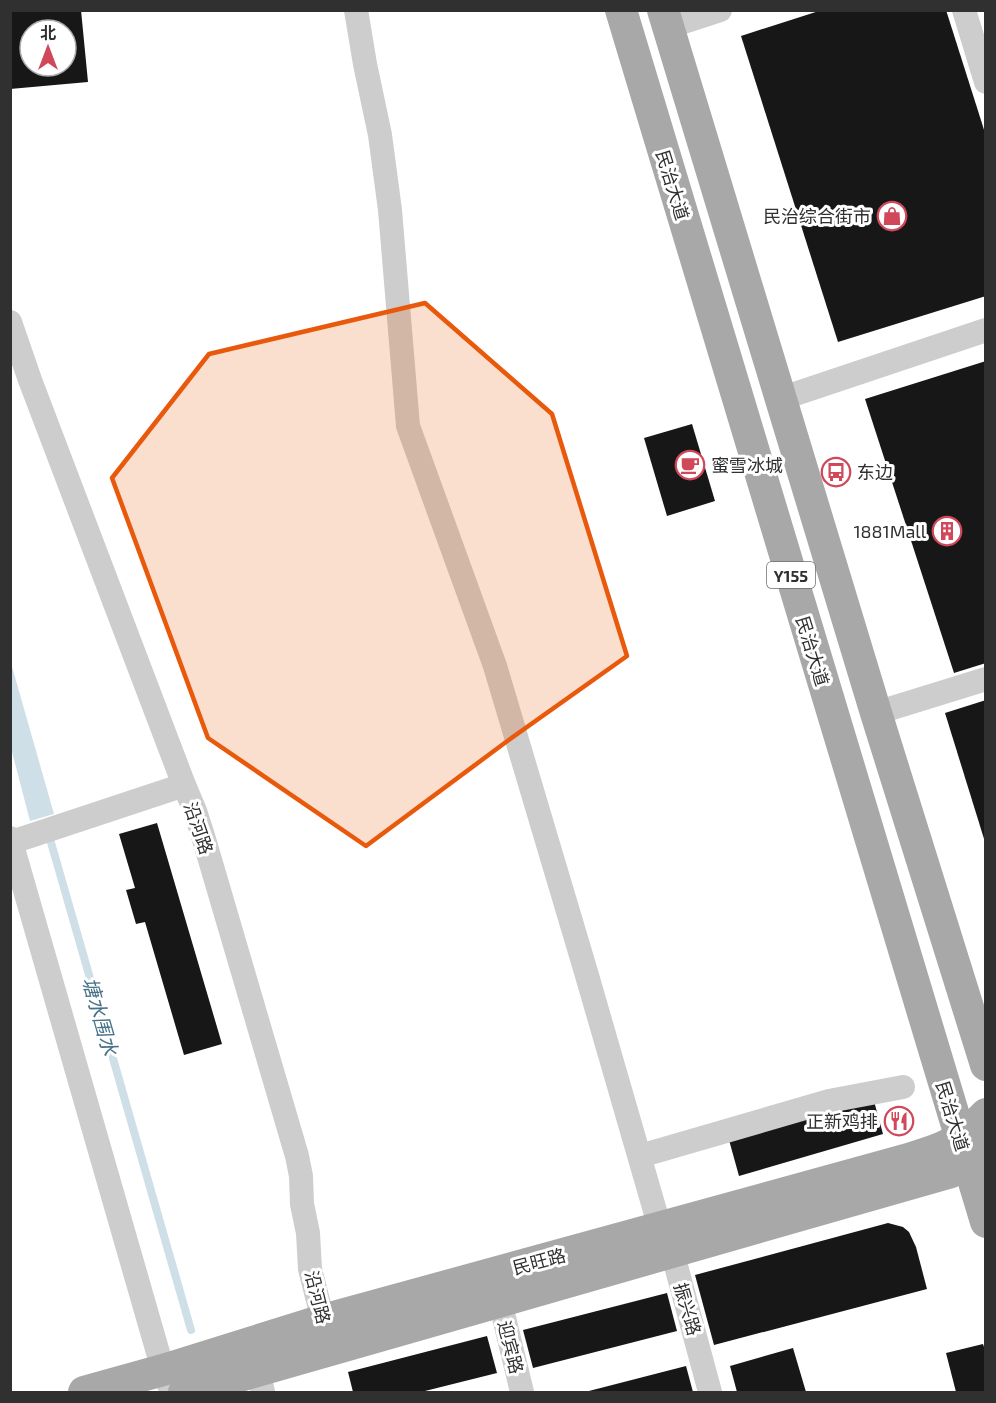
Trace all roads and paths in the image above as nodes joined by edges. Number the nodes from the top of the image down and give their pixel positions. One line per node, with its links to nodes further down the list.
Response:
1 (356, 10): 18 (street, 振兴路)
2 (621, 10): 17 (main road, 民治大道 / Y155)
3 (720, 10): 5 (street)
4 (964, 10): 6 (street)
5 (665, 19): 9 (main road, Y155)
6 (986, 82)
7 (10, 322): 12 (street, 沿河路)
8 (986, 330): 9 (street)
9 (780, 399): 11 (main road, Y155)
10 (986, 679): 11 (street)
11 (876, 713): 14 (main road, Y155)
12 (184, 785): 13 (street); 22 (street, 沿河路)
13 (18, 838): 24 (street)
14 (986, 1065)
15 (903, 1087): 18 (street)
16 (986, 1114): 17 (main road, 民旺路)
17 (971, 1148): 19 (main road, 民治大道 / Y155); 20 (main road, 民旺路)
18 (640, 1156): 20 (street, 振兴路)
19 (986, 1222)
20 (666, 1239): 21 (main road, 民旺路); 22 (main road, 民旺路); 27 (street, 振兴路)
21 (500, 1301): 22 (main road, 民旺路); 26 (street, 迎宾路)
22 (327, 1335): 23 (main road, 民旺路)
23 (257, 1369): 24 (main road, 民旺路)
24 (173, 1385): 25 (main road, 民旺路)
25 (84, 1392)
26 (522, 1392)
27 (710, 1392)

